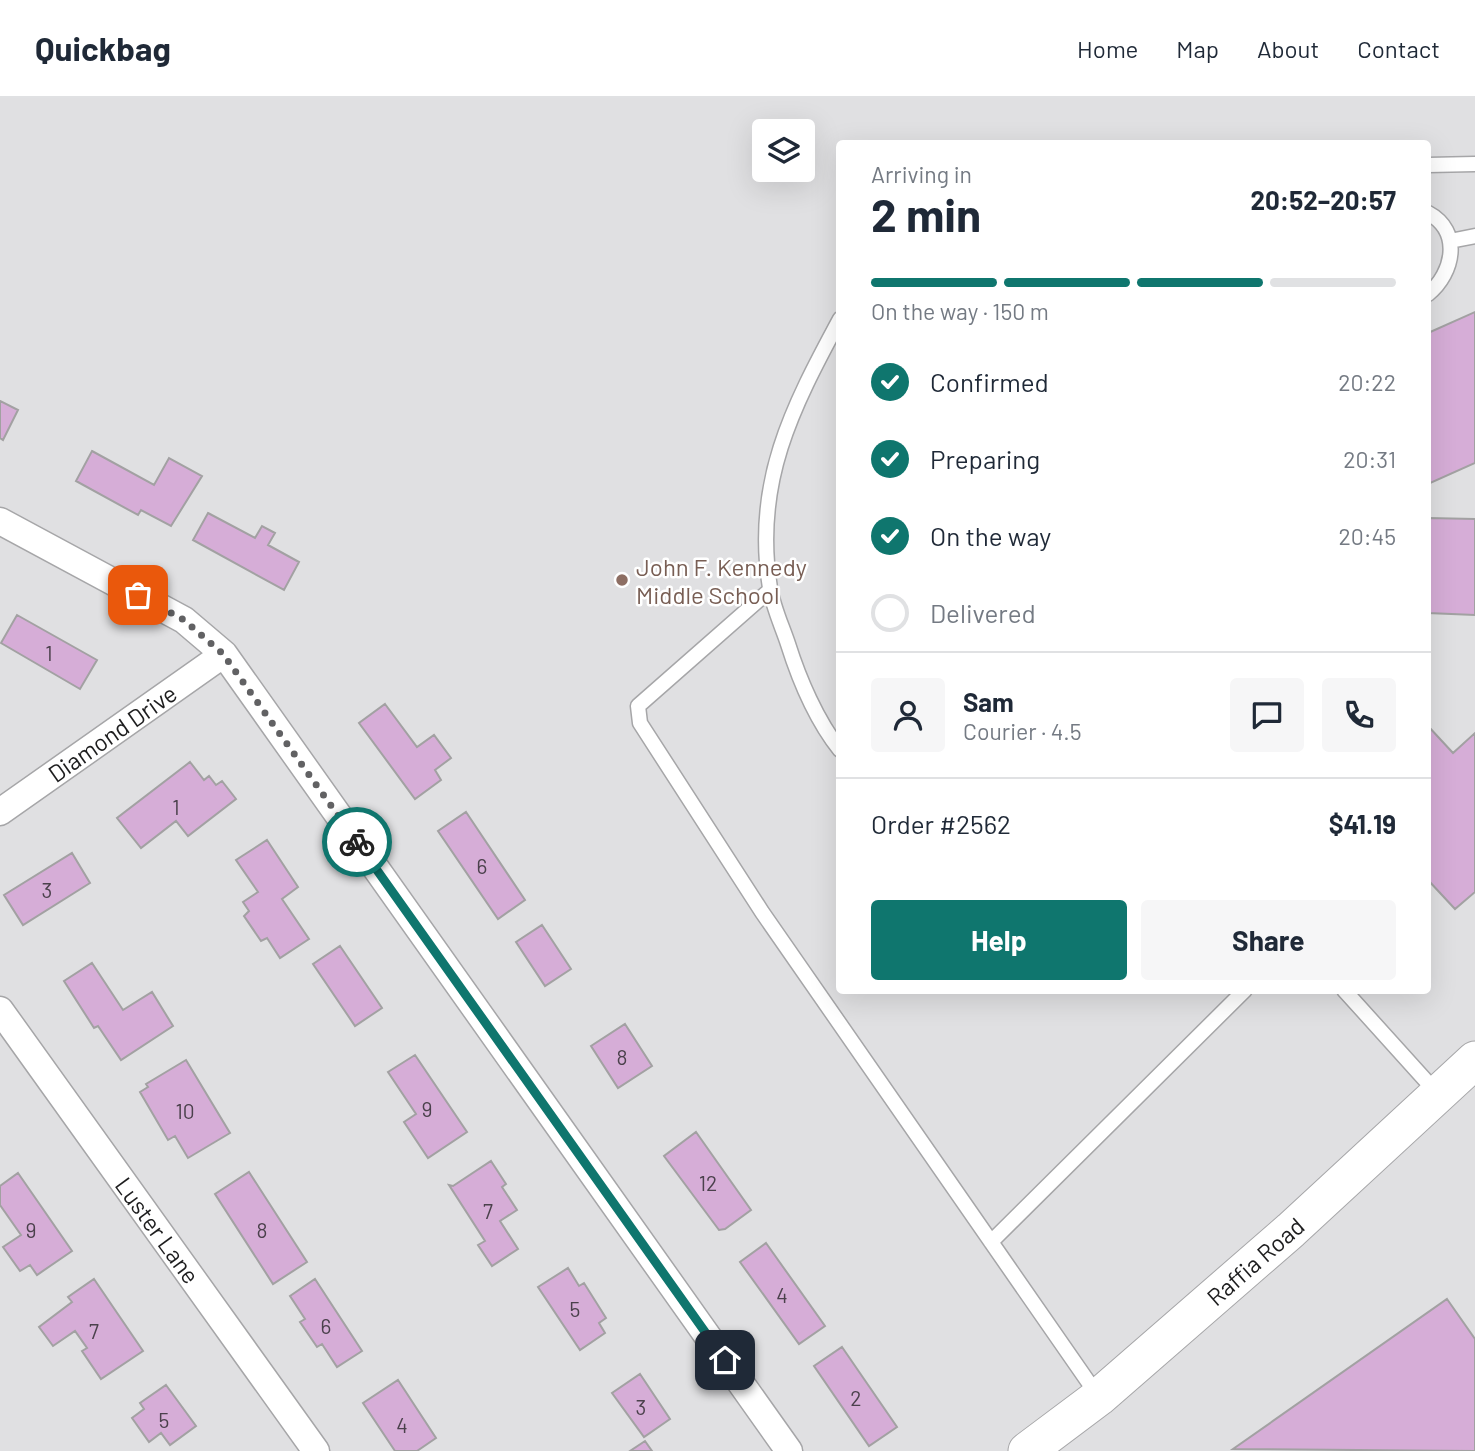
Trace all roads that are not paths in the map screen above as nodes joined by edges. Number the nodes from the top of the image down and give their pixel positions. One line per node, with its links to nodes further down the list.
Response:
1 (1475, 164): 2 (lane)
2 (1431, 165)
3 (1431, 216): 5 (lane)
4 (1475, 236): 5 (lane)
5 (1450, 241): 6 (lane)
6 (1431, 290)
7 (836, 326): 9 (lane)
8 (0, 521): 10 (street)
9 (770, 590): 11 (lane); 18 (lane)
10 (223, 654): 12 (street, Diamond Drive); 22 (street)
11 (836, 743)
12 (0, 812)
13 (1241, 994): 18 (lane)
14 (1348, 994): 17 (lane)
15 (0, 1010): 21 (street, Luster Lane)
16 (1475, 1060): 17 (main road, Raffia Road)
17 (1438, 1094): 19 (main road, Raffia Road)
18 (991, 1242): 19 (lane)
19 (1099, 1397): 20 (main road, Raffia Road)
20 (1031, 1450)
21 (316, 1451)
22 (789, 1451)

